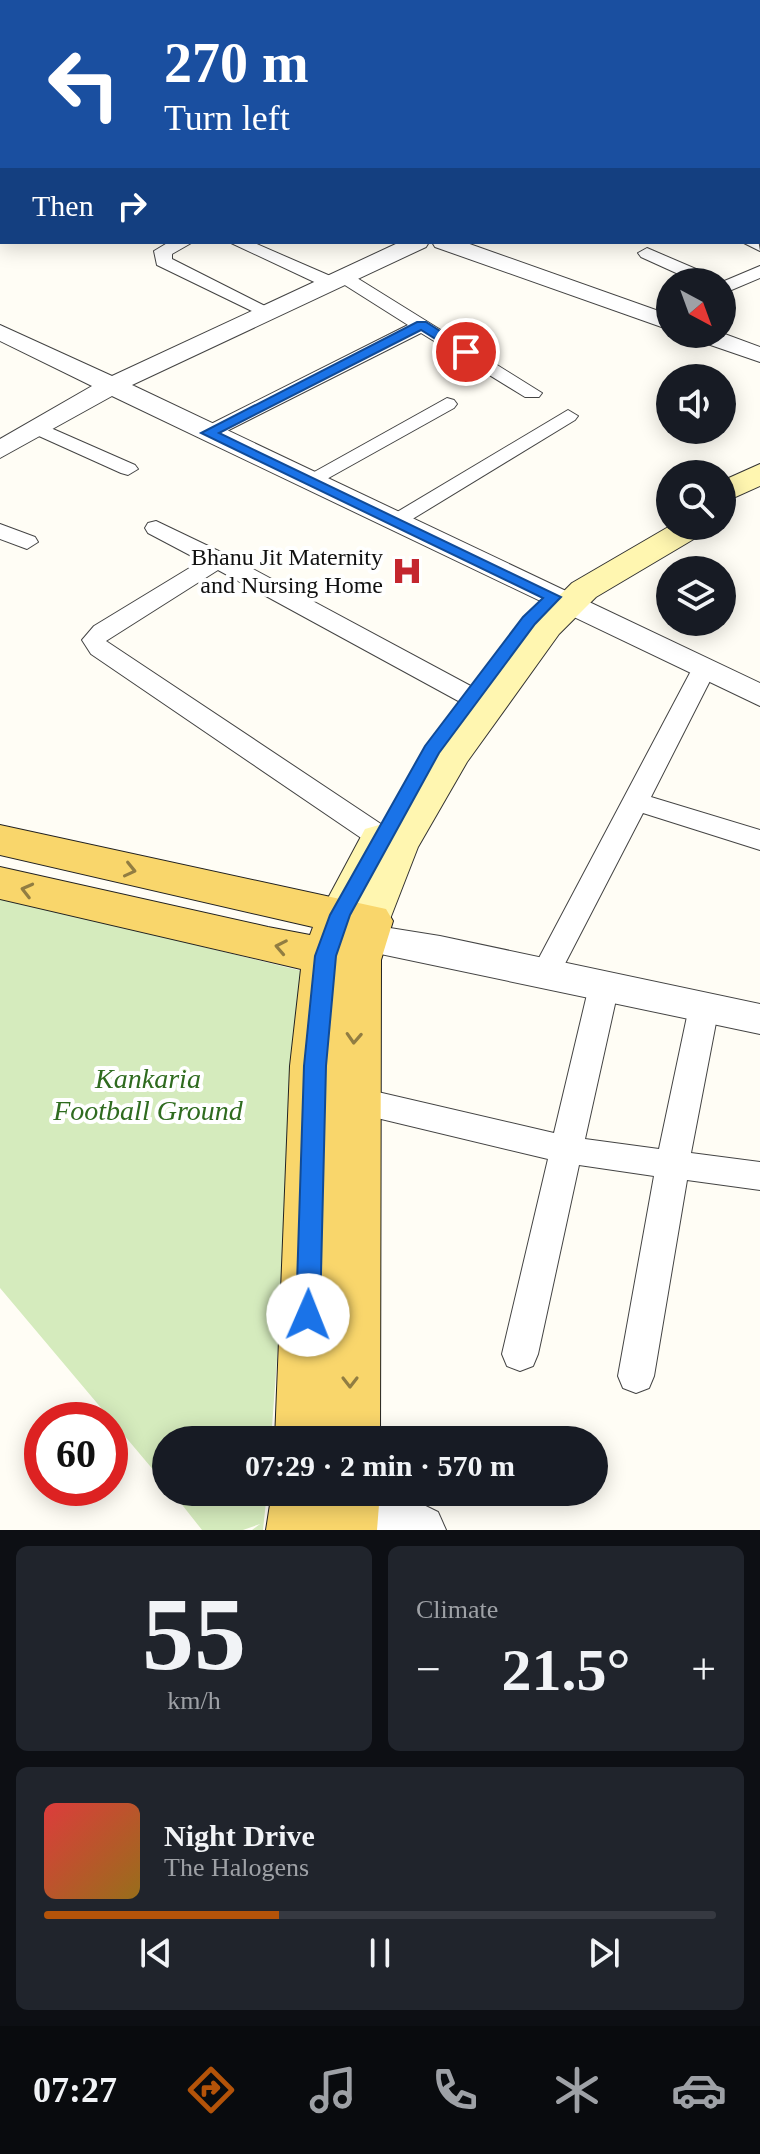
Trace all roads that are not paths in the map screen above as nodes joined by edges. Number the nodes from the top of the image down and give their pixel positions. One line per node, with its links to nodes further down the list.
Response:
1 (179, 244): 10 (street)
2 (243, 244): 8 (street)
3 (414, 244): 8 (street)
4 (449, 244): 11 (street)
5 (647, 253): 6 (street)
6 (679, 268)
7 (760, 271): 9 (street)
8 (337, 280): 10 (street); 12 (street)
9 (736, 281)
10 (268, 312): 16 (street)
11 (656, 315)
12 (422, 325): 17 (street); 21 (street)
13 (0, 332): 16 (street)
14 (736, 346): 15 (street)
15 (760, 355)
16 (110, 386): 20 (street); 21 (street)
17 (532, 393)
18 (447, 404): 25 (street)
19 (568, 416): 29 (street)
20 (37, 428): 22 (street); 23 (street)
21 (208, 433): 25 (street)
22 (0, 450)
23 (128, 469)
24 (760, 473): 26 (main road)
25 (309, 481): 29 (street)
26 (736, 486)
27 (760, 488): 28 (main road)
28 (736, 501)
29 (393, 521): 36 (street)
30 (156, 528): 35 (street)
31 (0, 531): 34 (street)
32 (656, 532): 36 (main road)
33 (669, 540): 36 (main road)
34 (27, 542)
35 (219, 560): 39 (street); 41 (street)
36 (561, 601): 37 (street); 39 (main road); 45 (main road)
37 (704, 669): 38 (street); 40 (street)
38 (760, 696)
39 (471, 697): 41 (main road)
40 (634, 801): 43 (street); 46 (street)
41 (380, 837): 45 (main road)
42 (0, 840): 45 (main road, one-way to 45)
43 (760, 840)
44 (0, 883): 45 (main road, one-way to 44)
45 (351, 938): 46 (street); 50 (main road, one-way to 50); 56 (main road)
46 (546, 973): 47 (street)
47 (604, 986): 48 (street); 51 (street)
48 (704, 1007): 49 (street); 52 (street)
49 (760, 1019)
50 (352, 1099): 51 (street); 57 (main road, one-way to 57)
51 (567, 1150): 52 (street); 54 (street)
52 (676, 1164): 53 (street); 55 (street)
53 (760, 1176)
54 (520, 1354)
55 (636, 1376)
56 (324, 1426)
57 (329, 1426)
58 (364, 1506): 59 (street)
59 (420, 1530)

